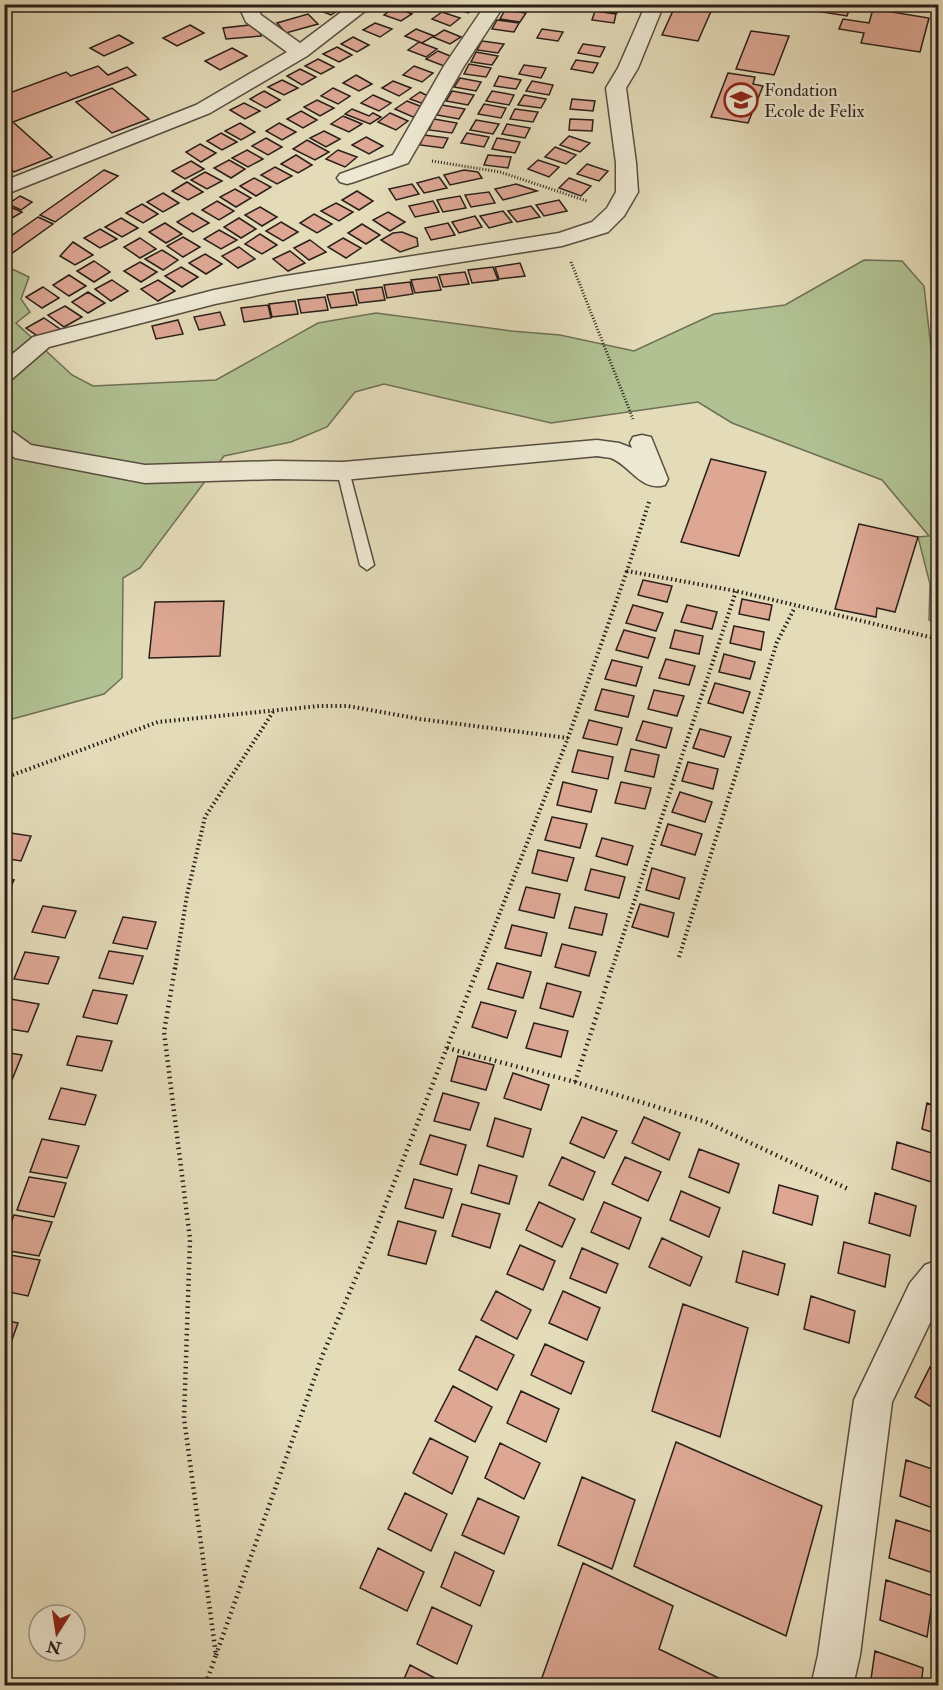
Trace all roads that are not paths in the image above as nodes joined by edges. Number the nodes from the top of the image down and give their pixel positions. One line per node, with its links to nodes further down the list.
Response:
1 (254, 4): 5 (street)
2 (365, 4): 5 (street)
3 (496, 4): 6 (street)
4 (655, 4): 8 (street)
5 (300, 52): 7 (street)
6 (347, 178)
7 (4, 189)
8 (4, 374)
9 (4, 438): 11 (street)
10 (642, 443): 11 (street)
11 (343, 471): 12 (lane)
12 (367, 565)
13 (939, 1278): 14 (street)
14 (832, 1686)

